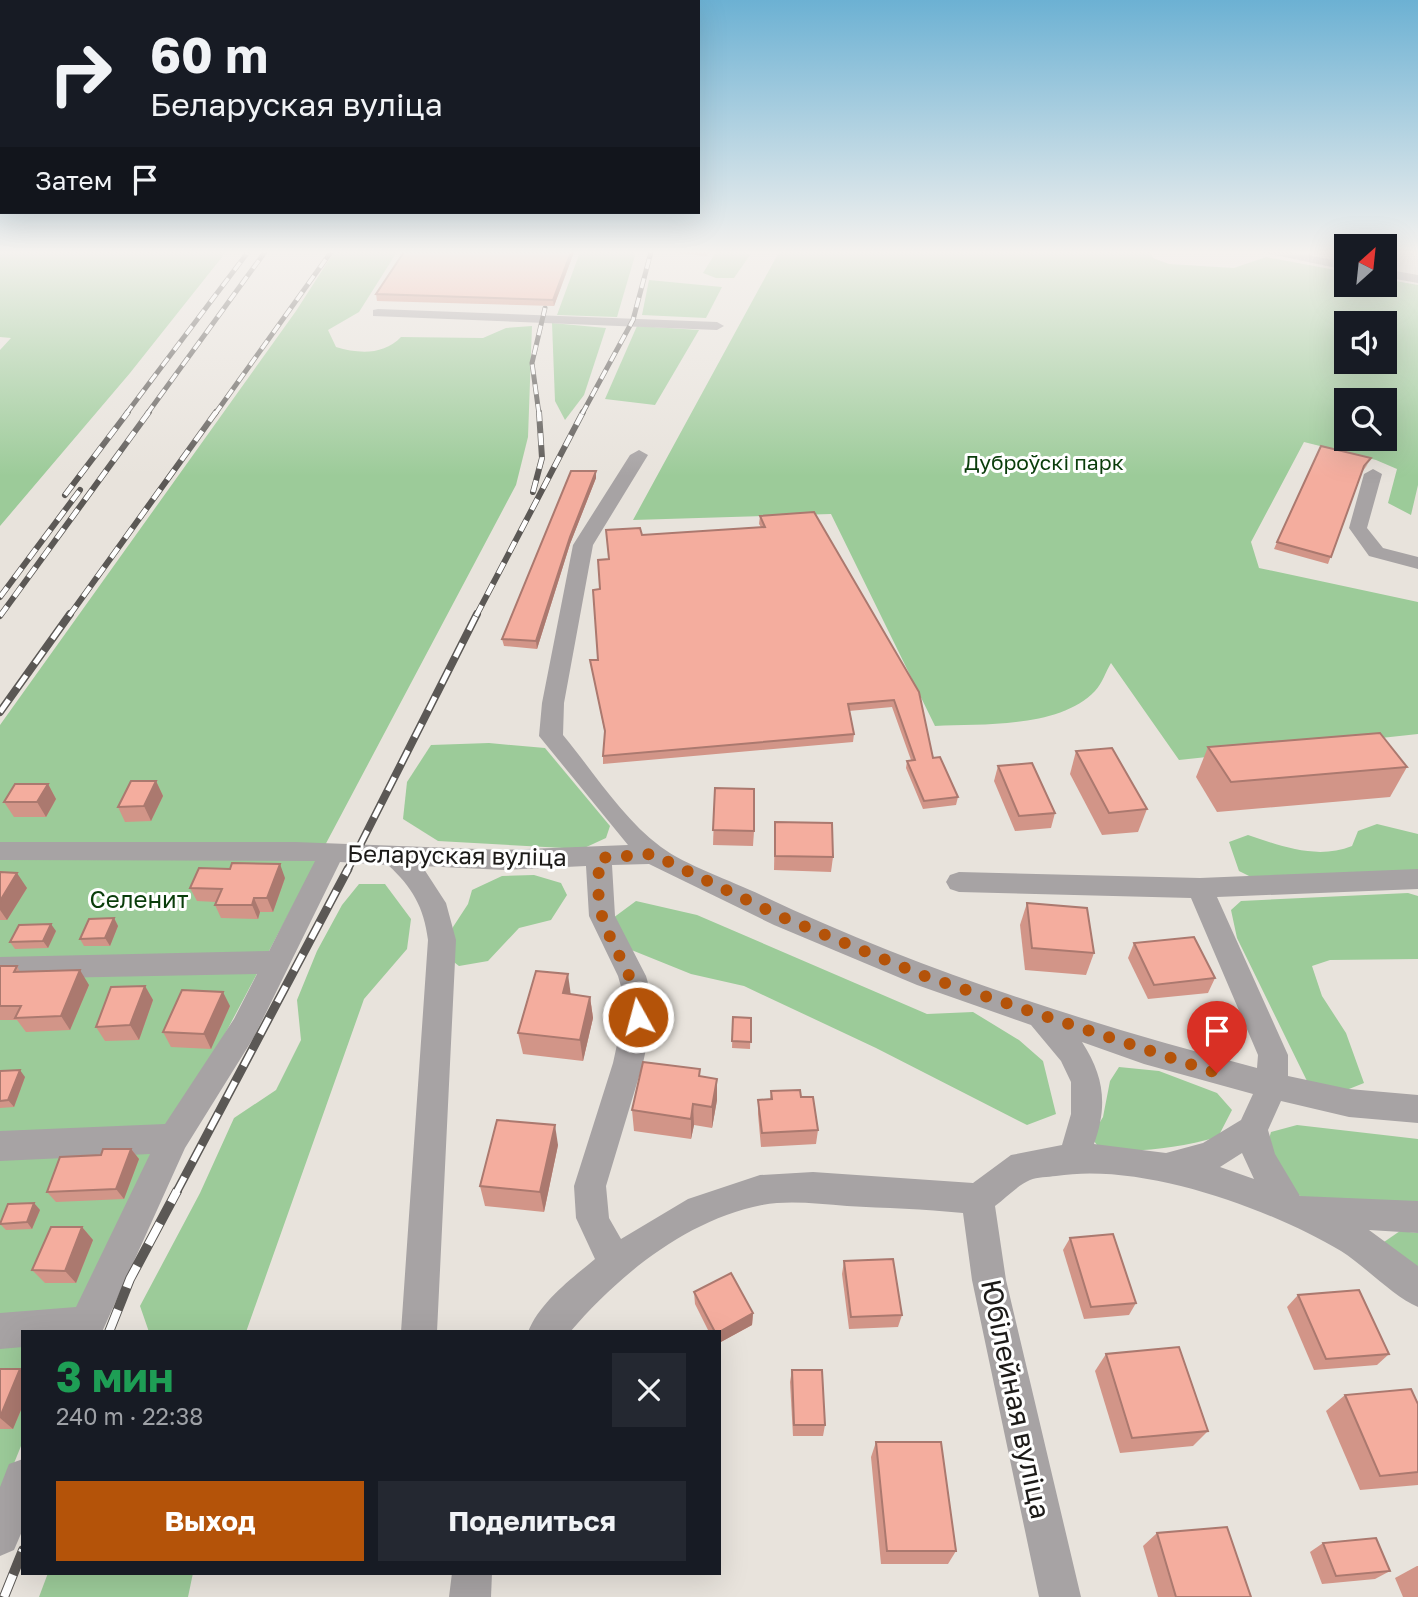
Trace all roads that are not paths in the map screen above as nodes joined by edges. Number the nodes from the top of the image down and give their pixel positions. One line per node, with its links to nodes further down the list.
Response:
1 (639, 455): 6 (street)
2 (1373, 474): 3 (street)
3 (1418, 563)
4 (0, 851): 5 (street, Беларуская вуліца)
5 (332, 853): 7 (street, Беларуская вуліца); 12 (street)
6 (652, 854): 8 (street, Беларуская вуліца); 14 (street, Беларуская вуліца)
7 (395, 856): 8 (street, Беларуская вуліца); 30 (street)
8 (599, 858): 25 (street)
9 (1418, 879): 11 (street)
10 (959, 882): 11 (street)
11 (1200, 888): 15 (street)
12 (277, 962): 13 (street); 18 (street)
13 (0, 968)
14 (1040, 1015): 15 (street, Беларуская вуліца); 20 (street)
15 (1272, 1087): 16 (street, Беларуская вуліца); 17 (street)
16 (1418, 1109)
17 (1252, 1129): 21 (street); 23 (street)
18 (174, 1138): 19 (street); 27 (street)
19 (0, 1146)
20 (1073, 1158): 21 (street); 22 (street)
21 (1166, 1168): 23 (street)
22 (978, 1199): 25 (street); 37 (street, Юбілейная вуліца)
23 (1290, 1210): 24 (street); 26 (street)
24 (1418, 1217)
25 (618, 1263): 31 (street)
26 (1418, 1290)
27 (85, 1328): 29 (street)
28 (21, 1330): 32 (street)
29 (28, 1330)
30 (419, 1330)
31 (548, 1330)
32 (0, 1331)
33 (21, 1483): 34 (street)
34 (0, 1536)
35 (472, 1575): 36 (street)
36 (470, 1597)
37 (1060, 1597)

